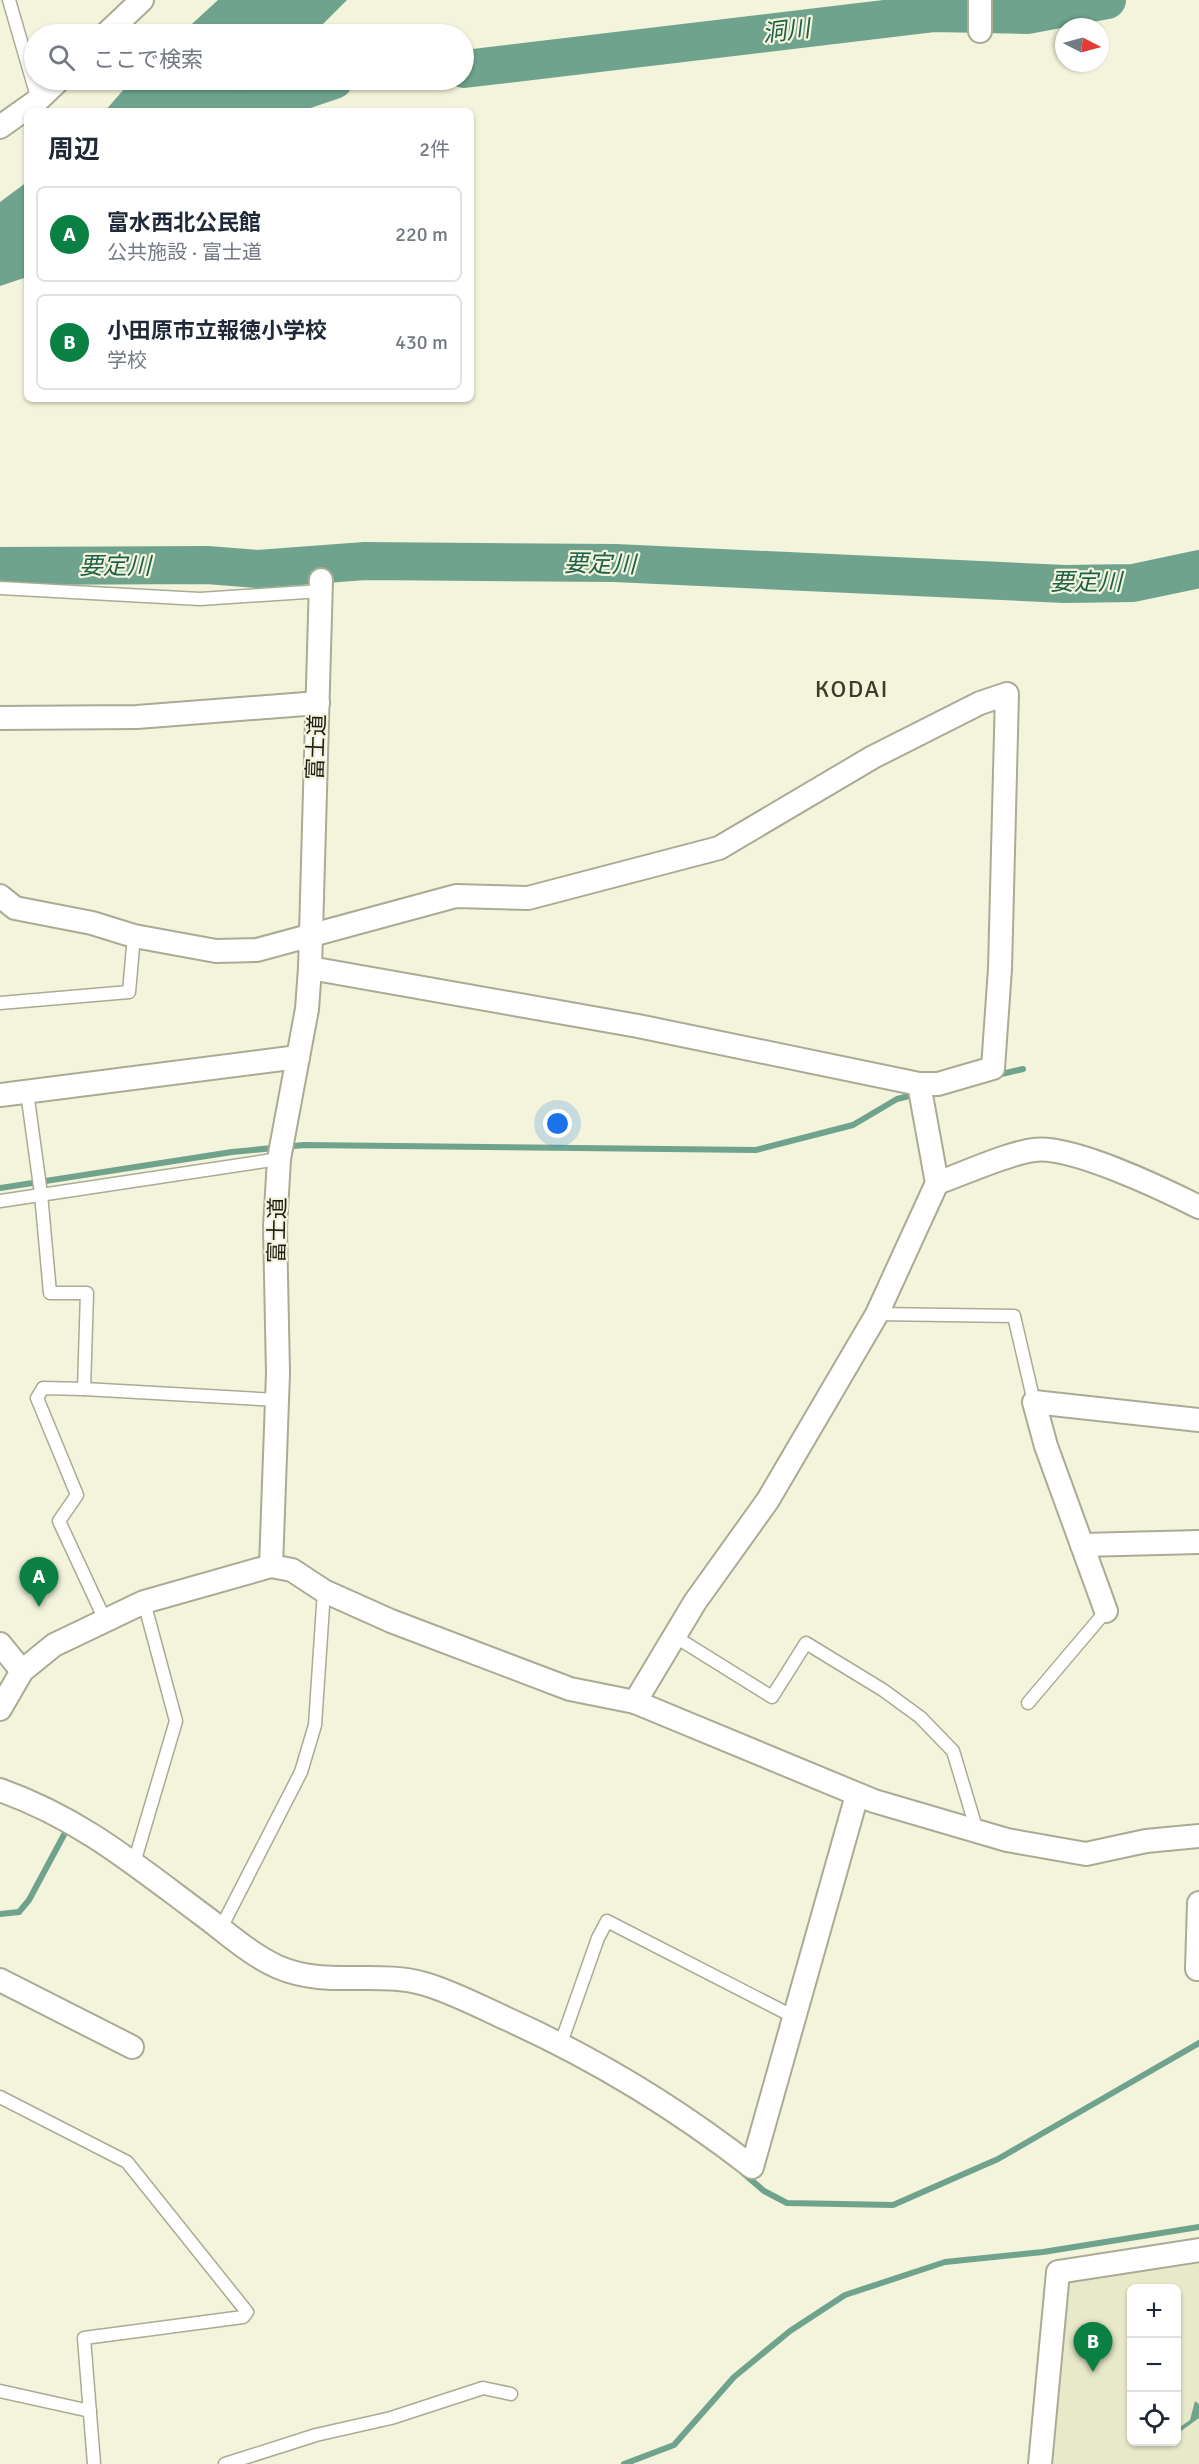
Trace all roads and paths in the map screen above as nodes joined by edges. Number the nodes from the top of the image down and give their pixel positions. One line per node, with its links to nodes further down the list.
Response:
1 (9, 0): 6 (lane)
2 (141, 0): 4 (street)
3 (980, 0): 5 (street)
4 (116, 24)
5 (980, 30)
6 (24, 52)
7 (35, 90): 9 (lane)
8 (48, 90): 9 (street)
9 (38, 100): 10 (street)
10 (27, 108)
11 (24, 110): 12 (street)
12 (0, 127)
13 (321, 586): 14 (lane); 15 (street, 富士道)
14 (0, 588)
15 (318, 703): 16 (street); 19 (street, 富士道)
16 (0, 718)
17 (5, 905): 18 (street)
18 (135, 936): 19 (street); 21 (lane)
19 (311, 936): 20 (street, 富士道); 23 (street)
20 (310, 968): 22 (street, 富士道); 23 (street)
21 (0, 1003)
22 (298, 1058): 24 (street); 26 (street, 富士道)
23 (919, 1084): 27 (street)
24 (27, 1092): 25 (street); 28 (lane)
25 (0, 1095)
26 (279, 1159): 28 (lane); 33 (street, 富士道)
27 (937, 1183): 30 (street); 31 (street)
28 (41, 1194): 29 (lane); 32 (lane)
29 (0, 1201)
30 (1199, 1207)
31 (877, 1314): 34 (lane); 43 (street)
32 (84, 1389): 33 (lane); 42 (lane)
33 (276, 1400): 38 (street, 富士道)
34 (1034, 1402): 35 (street); 37 (street)
35 (1199, 1420)
36 (1199, 1542): 37 (street)
37 (1082, 1545): 41 (street)
38 (271, 1566): 39 (street); 40 (street)
39 (324, 1591): 46 (street); 55 (lane)
40 (144, 1602): 42 (street); 53 (lane)
41 (1106, 1611): 47 (lane)
42 (105, 1620): 45 (street)
43 (674, 1636): 46 (street); 51 (lane)
44 (0, 1644): 45 (street)
45 (22, 1671): 48 (street)
46 (635, 1702): 50 (street)
47 (1028, 1703)
48 (0, 1709)
49 (0, 1790): 53 (street)
50 (857, 1795): 51 (street); 58 (street)
51 (977, 1831): 52 (street)
52 (1199, 1836)
53 (134, 1863): 55 (street)
54 (1199, 1903): 56 (street)
55 (221, 1928): 59 (street)
56 (1197, 1969)
57 (0, 1980): 60 (street)
58 (796, 2018): 59 (lane); 59 (street)
59 (561, 2043)
60 (132, 2047)
61 (0, 2097): 65 (lane)
62 (1199, 2250): 68 (street)
63 (0, 2391): 65 (lane)
64 (511, 2394): 67 (lane)
65 (90, 2411): 66 (lane)
66 (93, 2464)
67 (225, 2464)
68 (1040, 2464)

